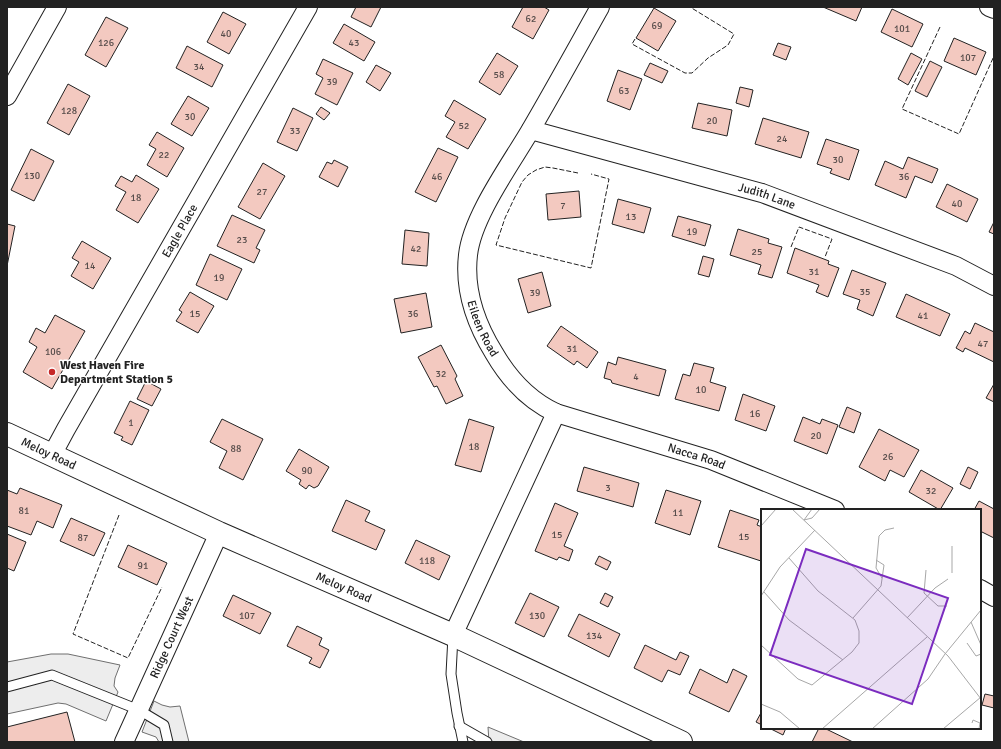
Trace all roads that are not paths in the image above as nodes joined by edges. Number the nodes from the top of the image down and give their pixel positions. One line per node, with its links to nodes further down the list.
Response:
1 (57, 7): 6 (street)
2 (308, 7): 11 (street, Eagle Place)
3 (600, 7): 7 (street, Eileen Road)
4 (989, 7): 5 (street)
5 (994, 9)
6 (7, 96)
7 (531, 130): 8 (street, Judith Lane); 9 (street, Eileen Road)
8 (994, 286)
9 (556, 413): 12 (street, Nacca Road); 16 (street)
10 (7, 434): 11 (main road, Meloy Road)
11 (52, 455): 13 (main road, Meloy Road)
12 (833, 509)
13 (219, 533): 16 (main road, Meloy Road); 18 (street, Ridge Court West)
14 (981, 590): 15 (street)
15 (994, 597)
16 (453, 635): 19 (lane); 24 (main road, Meloy Road)
17 (7, 687): 18 (lane)
18 (139, 710): 20 (street, Ridge Court West); 21 (lane)
19 (459, 726): 22 (lane); 23 (lane)
20 (124, 742)
21 (168, 742)
22 (463, 742)
23 (487, 742)
24 (681, 742)

